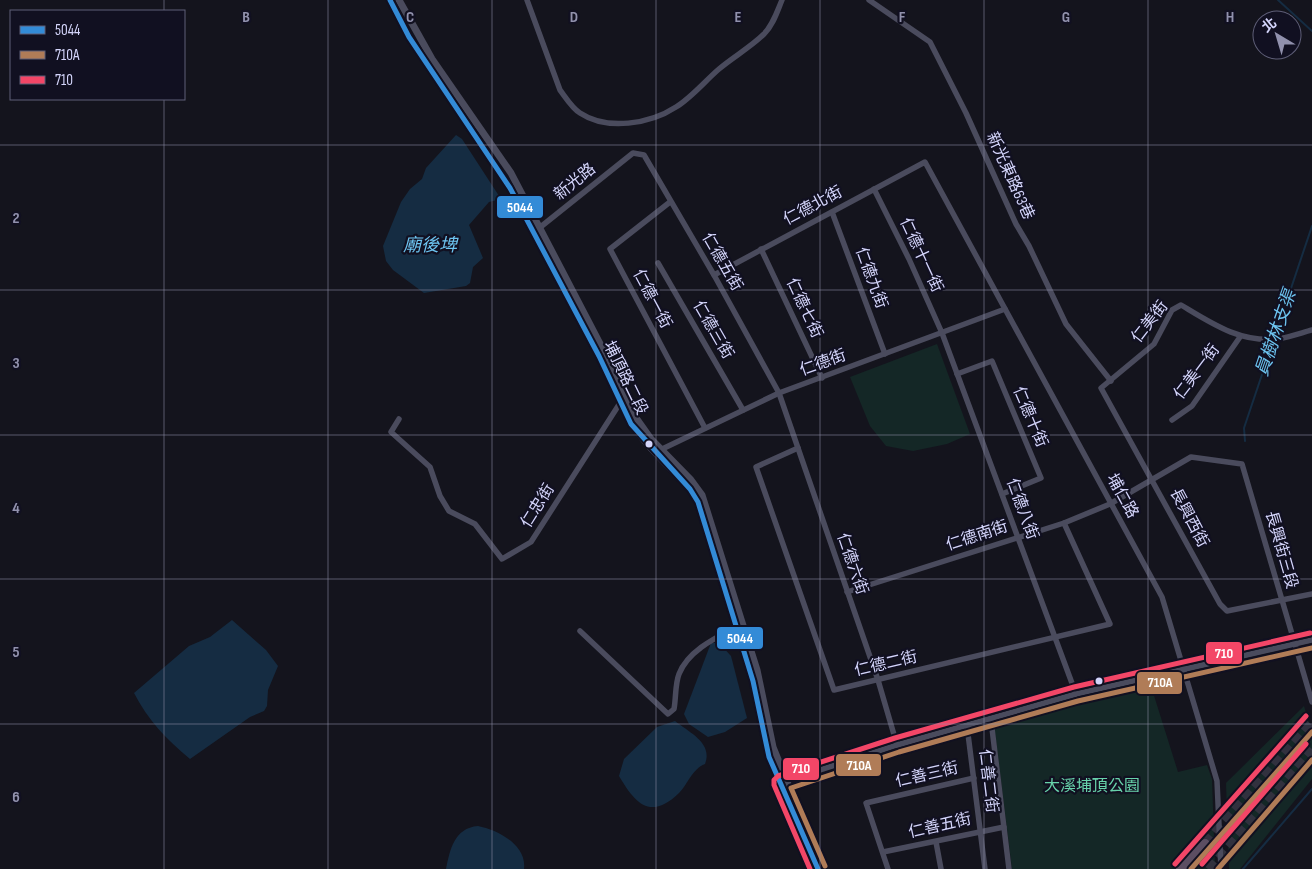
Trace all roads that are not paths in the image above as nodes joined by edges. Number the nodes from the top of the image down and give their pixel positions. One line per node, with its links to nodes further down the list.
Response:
1 (390, 0): 11 (street, 埔頂路二段)
2 (399, 0): 11 (street, 埔頂路二段)
3 (527, 0): 4 (street)
4 (782, 0)
5 (868, 0): 22 (street, 新光東路63巷)
6 (633, 153): 9 (street, 仁德五街); 11 (street, 新光路)
7 (926, 162): 8 (street, 仁德北街); 15 (street, 埔仁路)
8 (874, 189): 10 (street, 仁德北街); 17 (street, 仁德十一街)
9 (670, 202): 14 (street, 仁德五街); 29 (street, 仁德一街)
10 (832, 212): 12 (street, 仁德北街); 19 (street, 仁德九街)
11 (536, 230): 25 (street, 埔頂路二段)
12 (761, 250): 14 (street, 仁德北街); 21 (street, 仁德七街)
13 (658, 263): 26 (street, 仁德三街)
14 (714, 275): 24 (street, 仁德五街)
15 (1005, 308): 17 (street, 仁德街); 35 (street, 埔仁路)
16 (1312, 330): 18 (street, 仁美街)
17 (942, 333): 19 (street, 仁德街); 20 (street, 仁德八街)
18 (1240, 337): 22 (street, 仁美街); 28 (street, 仁美一街)
19 (885, 354): 21 (street, 仁德街)
20 (958, 374): 34 (street, 仁德八街); 34 (street, 仁德十街)
21 (822, 378): 24 (street, 仁德街)
22 (1110, 381): 23 (street, 仁美街)
23 (1101, 388): 33 (street, 長興西街)
24 (779, 393): 26 (street, 仁德街); 30 (street, 仁德六街)
25 (623, 401): 27 (street, 仁忠街); 31 (street, 埔頂路二段)
26 (743, 410): 29 (street, 仁德街)
27 (399, 419)
28 (1172, 420)
29 (705, 428): 31 (street, 仁德街)
30 (798, 448): 38 (street, 仁德六街); 47 (street, 仁德二街)
31 (658, 451): 41 (street, 埔頂路二段); 54 (street, 埔頂路二段)
32 (1191, 457): 33 (street, 仁德南街); 40 (street, 長興街三段)
33 (1152, 478): 35 (street, 仁德南街); 40 (street, 長興西街)
34 (1002, 494): 37 (street, 仁德八街)
35 (1110, 504): 36 (street, 仁德南街); 46 (street, 埔仁路)
36 (1064, 523): 37 (street, 仁德南街); 43 (street, 仁德二街)
37 (1018, 537): 38 (street, 仁德南街); 43 (street, 仁德八街)
38 (847, 592): 47 (street, 仁德六街)
39 (1312, 594): 40 (street)
40 (1282, 602): 45 (street, 長興街三段)
41 (736, 627): 42 (street); 54 (street, 埔頂路二段)
42 (580, 631)
43 (1056, 638): 47 (street, 仁德二街); 48 (street, 仁德八街)
44 (1312, 640): 45 (street)
45 (1295, 644): 46 (street); 49 (street, 長興街三段)
46 (1185, 670): 48 (street); 67 (street, 埔仁路)
47 (878, 680): 52 (street, 仁德六街)
48 (1076, 694): 50 (street)
49 (1312, 702)
50 (990, 720): 51 (street); 55 (street)
51 (967, 726): 52 (street); 53 (street, 仁善二街)
52 (897, 745): 54 (street)
53 (974, 778): 56 (street, 仁善二街); 59 (street, 仁善三街)
54 (784, 782): 60 (street, 埔頂路二段); 61 (street, 埔頂路二段)
55 (1004, 827): 56 (street, 仁善五街); 65 (street)
56 (980, 831): 57 (street, 仁善五街); 64 (street, 仁善二街)
57 (936, 842): 59 (street, 仁善五街); 63 (street)
58 (1205, 844): 66 (highway)
59 (883, 852): 62 (street, 仁善三街)
60 (818, 869)
61 (825, 869)
62 (888, 869)
63 (941, 869)
64 (985, 869)
65 (1009, 869)
66 (1181, 869)
67 (1221, 869)

